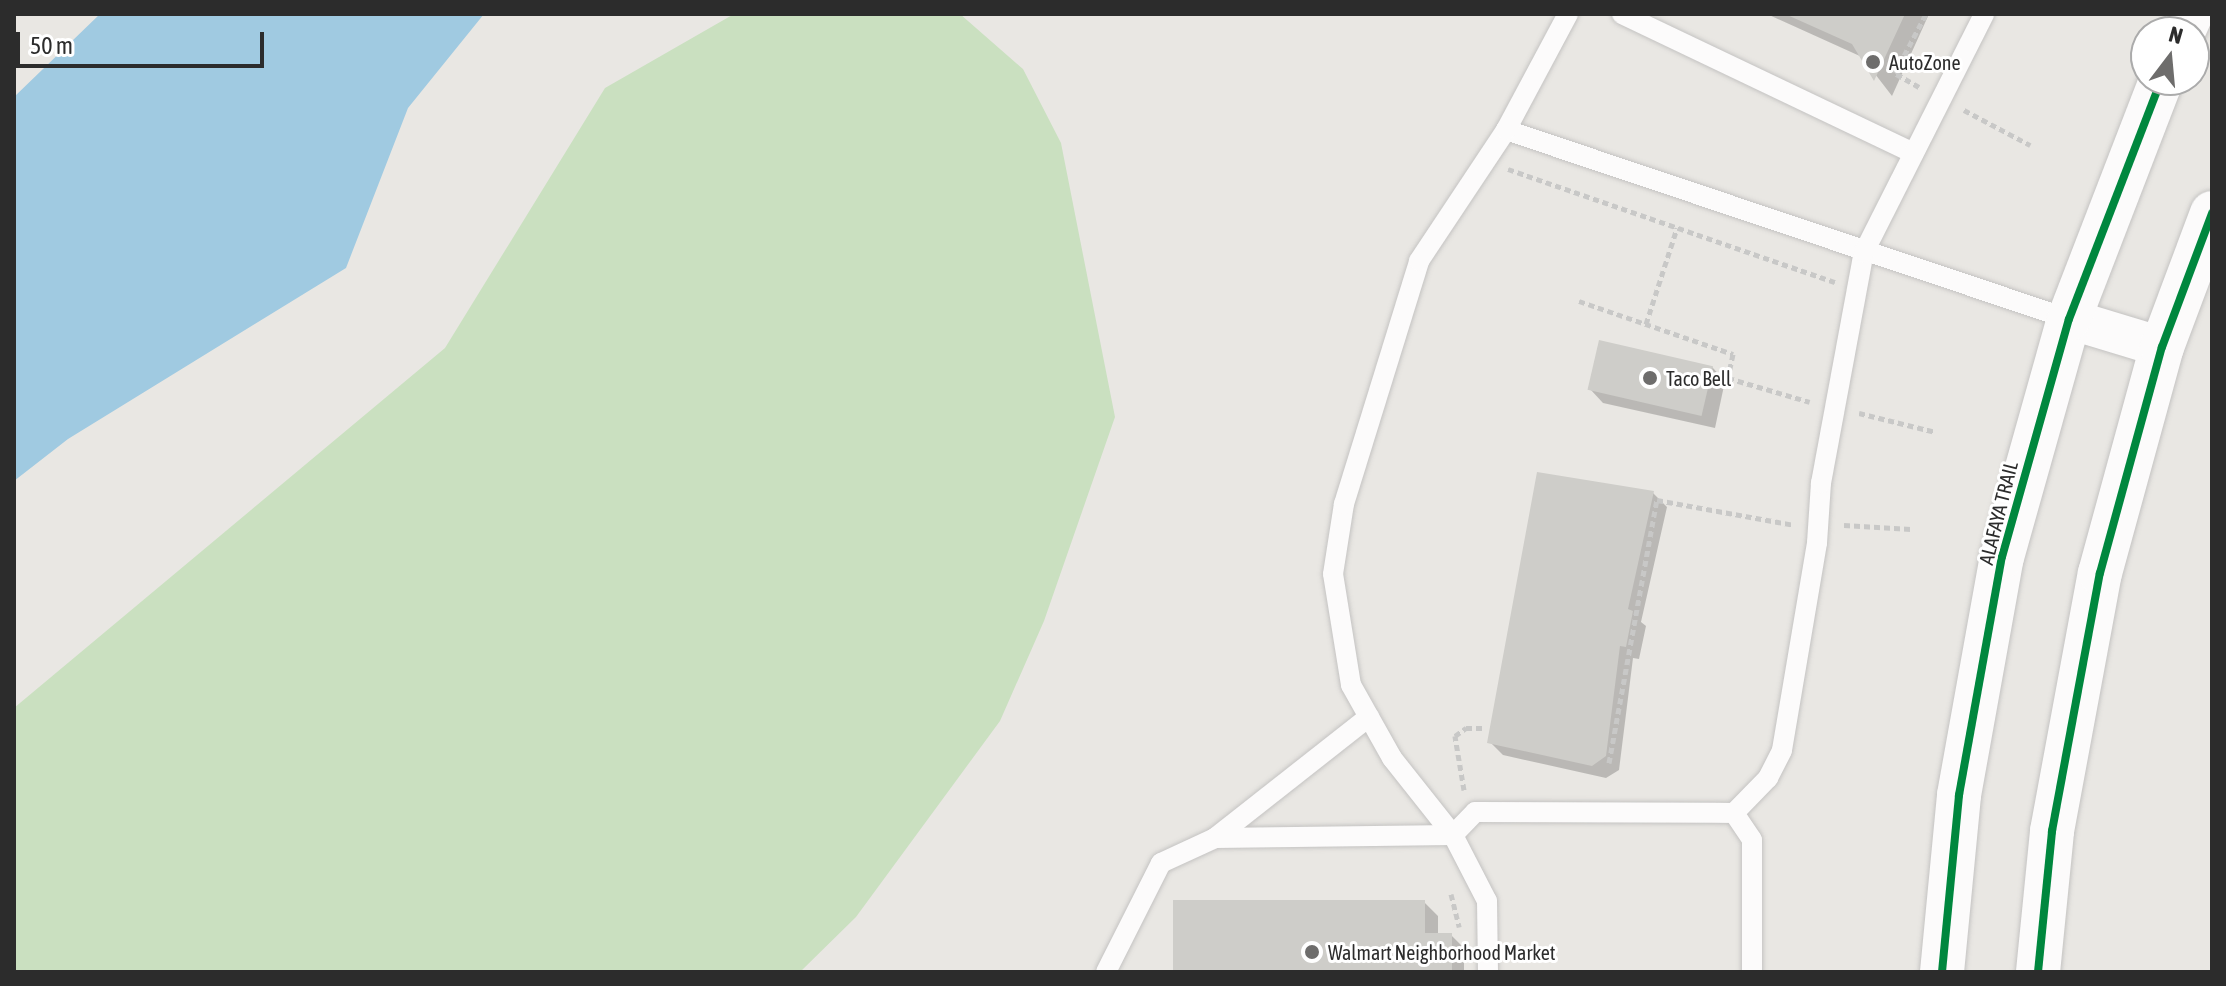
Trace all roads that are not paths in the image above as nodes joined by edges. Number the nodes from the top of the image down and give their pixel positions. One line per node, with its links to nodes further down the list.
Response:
1 (1568, 14): 5 (lane)
2 (1622, 14): 6 (lane)
3 (1984, 14): 6 (lane)
4 (2155, 96): 9 (main road, ALAFAYA TRAIL)
5 (1506, 130): 8 (lane); 11 (lane)
6 (1914, 153): 8 (lane)
7 (2212, 213): 10 (main road)
8 (1864, 252): 9 (lane); 12 (lane)
9 (2069, 319): 10 (street); 18 (main road, ALAFAYA TRAIL)
10 (2162, 347): 19 (main road)
11 (1369, 717): 13 (lane); 14 (lane)
12 (1734, 813): 13 (lane); 17 (lane)
13 (1453, 835): 14 (lane); 16 (lane)
14 (1215, 838): 15 (lane)
15 (1106, 972)
16 (1488, 972)
17 (1752, 972)
18 (1942, 972)
19 (2038, 972)

